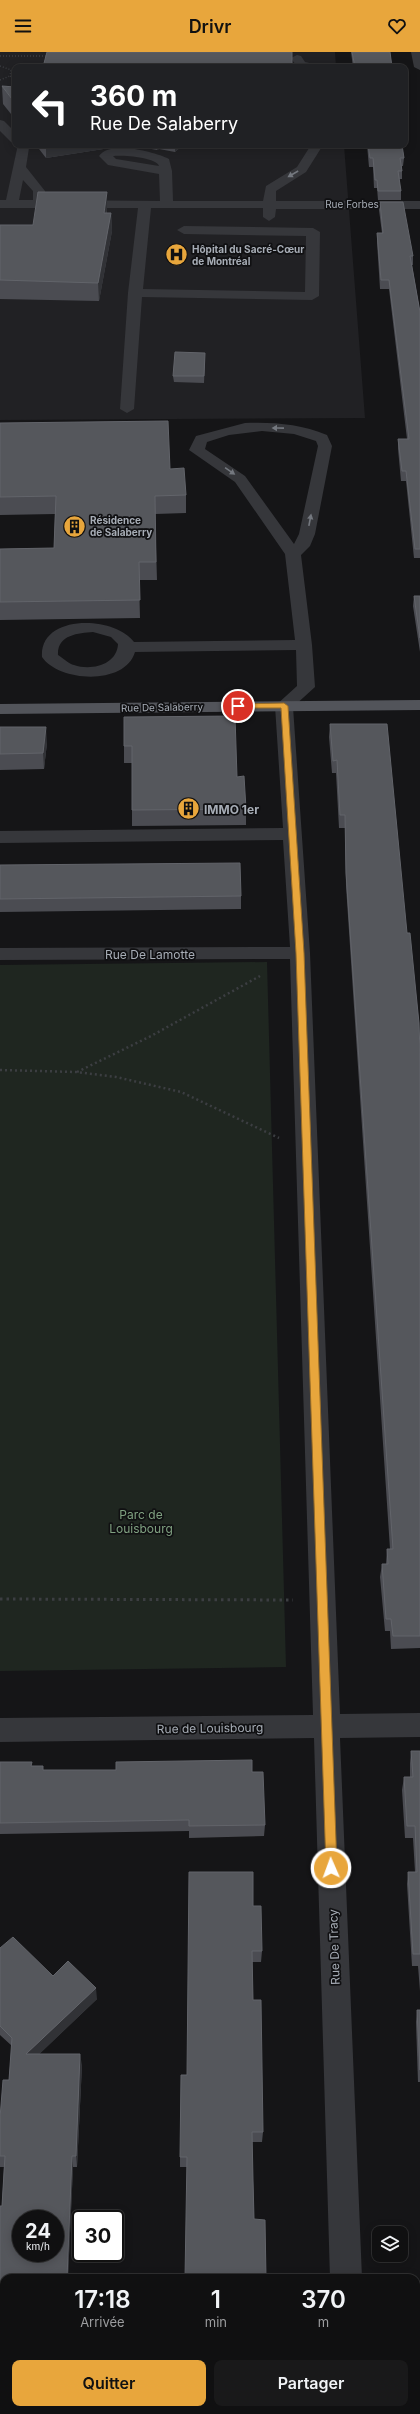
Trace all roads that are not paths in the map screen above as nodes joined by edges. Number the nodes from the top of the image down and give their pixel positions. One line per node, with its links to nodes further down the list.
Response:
1 (417, 52): 6 (street)
2 (317, 55): 5 (street)
3 (297, 58): 4 (street)
4 (300, 64)
5 (318, 64)
6 (420, 67)
7 (0, 124): 8 (street)
8 (12, 136)
9 (23, 148): 11 (street)
10 (315, 148): 13 (street, one-way to 13)
11 (19, 167): 14 (street); 15 (street)
12 (166, 171): 17 (street)
13 (268, 203): 17 (street, Rue Forbes); 18 (street, Rue Forbes); 20 (street)
14 (6, 204): 15 (street, Rue Forbes)
15 (39, 204): 16 (street, Rue Forbes)
16 (145, 204): 17 (street, Rue Forbes); 21 (street)
17 (167, 204)
18 (420, 204)
19 (184, 230): 20 (street)
20 (271, 231): 21 (street)
21 (136, 293): 22 (street)
22 (127, 409)
23 (293, 554): 23 (street, one-way to 23); 24 (street)
24 (304, 645): 25 (street); 27 (street)
25 (128, 647)
26 (420, 705): 27 (main road, Rue De Salaberry)
27 (284, 706): 28 (main road, Rue De Salaberry); 29 (street, Rue De Tracy)
28 (0, 709)
29 (292, 834): 30 (street); 31 (street, Rue De Tracy)
30 (0, 837)
31 (300, 953): 32 (street, Rue De Lamotte); 34 (street, Rue De Tracy)
32 (0, 954)
33 (420, 1725): 34 (street, Rue de Louisbourg)
34 (326, 1726): 35 (street, Rue de Louisbourg); 36 (street, Rue De Tracy)
35 (0, 1730)
36 (346, 2274)

